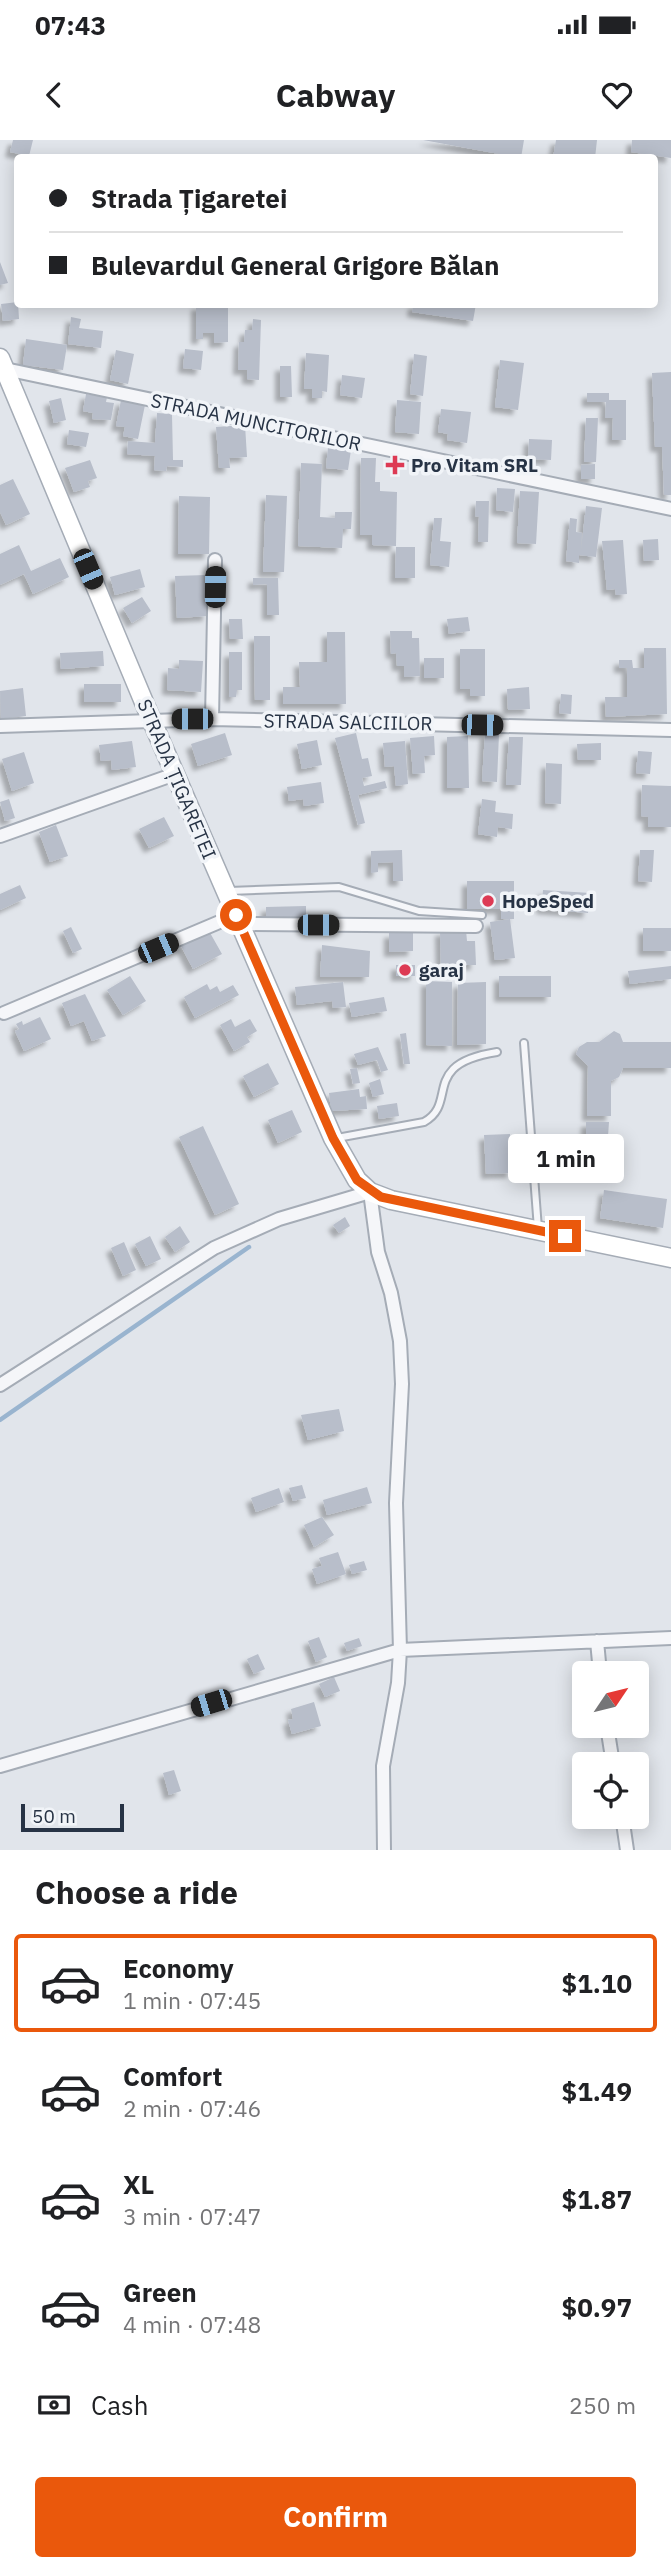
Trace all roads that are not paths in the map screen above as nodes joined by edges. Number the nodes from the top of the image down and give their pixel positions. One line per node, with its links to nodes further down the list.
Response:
1 (3, 364): 2 (street, STRADA MUNCITORILOR); 4 (main road, STRADA ȚIGARETEI)
2 (671, 509)
3 (215, 561): 5 (street)
4 (150, 719): 5 (street, STRADA SALCIILOR); 6 (street, STRADA SALCIILOR); 8 (main road, STRADA ȚIGARETEI)
5 (212, 719): 7 (street, STRADA SALCIILOR)
6 (0, 726)
7 (671, 730)
8 (175, 774): 9 (street); 10 (main road, STRADA ȚIGARETEI)
9 (0, 836)
10 (226, 891): 11 (main road, STRADA ȚIGARETEI); 12 (lane)
11 (238, 920): 12 (street); 13 (street); 16 (main road, STRADA ȚIGARETEI)
12 (479, 920)
13 (4, 1013)
14 (524, 1043): 18 (lane)
15 (497, 1052): 16 (lane)
16 (333, 1138): 17 (main road, STRADA ȚIGARETEI)
17 (370, 1192): 18 (main road); 20 (street); 23 (street)
18 (539, 1231): 19 (main road)
19 (671, 1258)
20 (0, 1385)
21 (671, 1638): 22 (street)
22 (597, 1641): 23 (street); 24 (street)
23 (400, 1650): 25 (street); 27 (street)
24 (599, 1661)
25 (0, 1766)
26 (624, 1829): 28 (street)
27 (384, 1850)
28 (627, 1850)

